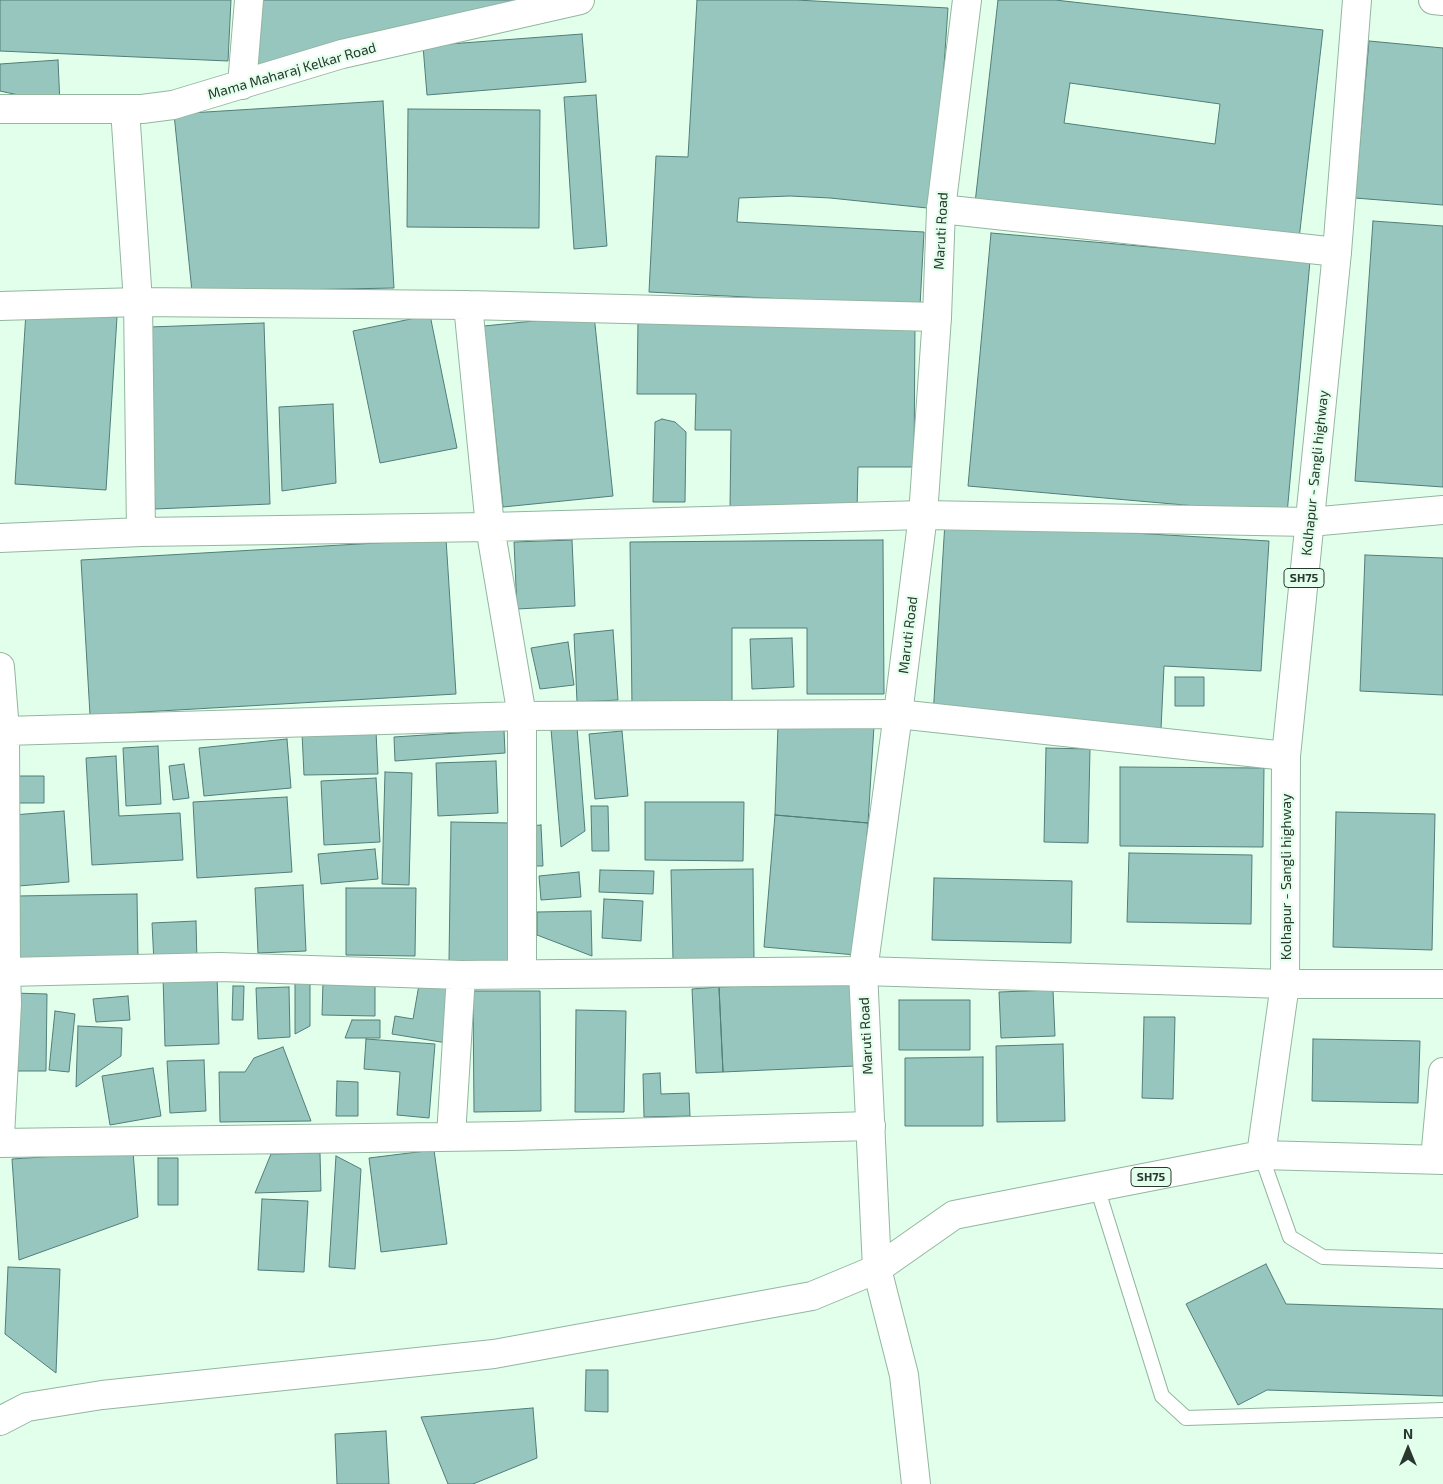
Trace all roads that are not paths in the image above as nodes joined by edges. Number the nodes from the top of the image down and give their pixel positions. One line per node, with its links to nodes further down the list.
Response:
1 (249, 0): 7 (street)
2 (580, 0): 7 (street, Mama Maharaj Kelkar Road)
3 (967, 0): 10 (street, Maruti Road)
4 (1357, 0): 11 (street, Kolhapur - Sangli highway / SH75)
5 (1433, 0): 6 (street)
6 (1443, 1)
7 (242, 85): 9 (street, Mama Maharaj Kelkar Road)
8 (0, 109): 9 (street, Mama Maharaj Kelkar Road)
9 (125, 109): 12 (street)
10 (941, 209): 11 (street); 15 (street, Maruti Road)
11 (1337, 252): 18 (street, Kolhapur - Sangli highway / SH75)
12 (138, 302): 13 (street); 14 (street); 20 (street)
13 (468, 305): 15 (street); 19 (street)
14 (0, 306)
15 (937, 317): 17 (street, Maruti Road)
16 (1443, 510): 18 (street)
17 (923, 515): 18 (street); 19 (street); 23 (street, Maruti Road)
18 (1310, 522): 26 (street, Kolhapur - Sangli highway / SH75)
19 (490, 527): 20 (street); 24 (street)
20 (141, 532): 21 (street)
21 (0, 538)
22 (0, 667): 25 (street)
23 (898, 714): 24 (street); 26 (street); 27 (street, Maruti Road)
24 (522, 716): 25 (street); 29 (street)
25 (3, 742): 28 (street)
26 (1286, 756): 31 (street, Kolhapur - Sangli highway / SH75)
27 (862, 971): 29 (street); 31 (street); 35 (street, Maruti Road)
28 (6, 972): 30 (street); 33 (street)
29 (522, 974): 30 (street)
30 (461, 975): 37 (street)
31 (1285, 984): 32 (street); 39 (street, Kolhapur - Sangli highway / SH75)
32 (1443, 984)
33 (3, 1004): 36 (street)
34 (1443, 1072): 40 (street)
35 (871, 1126): 37 (street); 43 (street, Maruti Road)
36 (0, 1136)
37 (451, 1136): 38 (street)
38 (0, 1143)
39 (1261, 1156): 40 (street, SH75); 41 (street, SH75); 42 (lane)
40 (1439, 1160)
41 (1096, 1187): 43 (street, SH75); 44 (lane)
42 (1443, 1261)
43 (877, 1269): 45 (street); 46 (street)
44 (1443, 1410)
45 (0, 1421)
46 (916, 1484)

